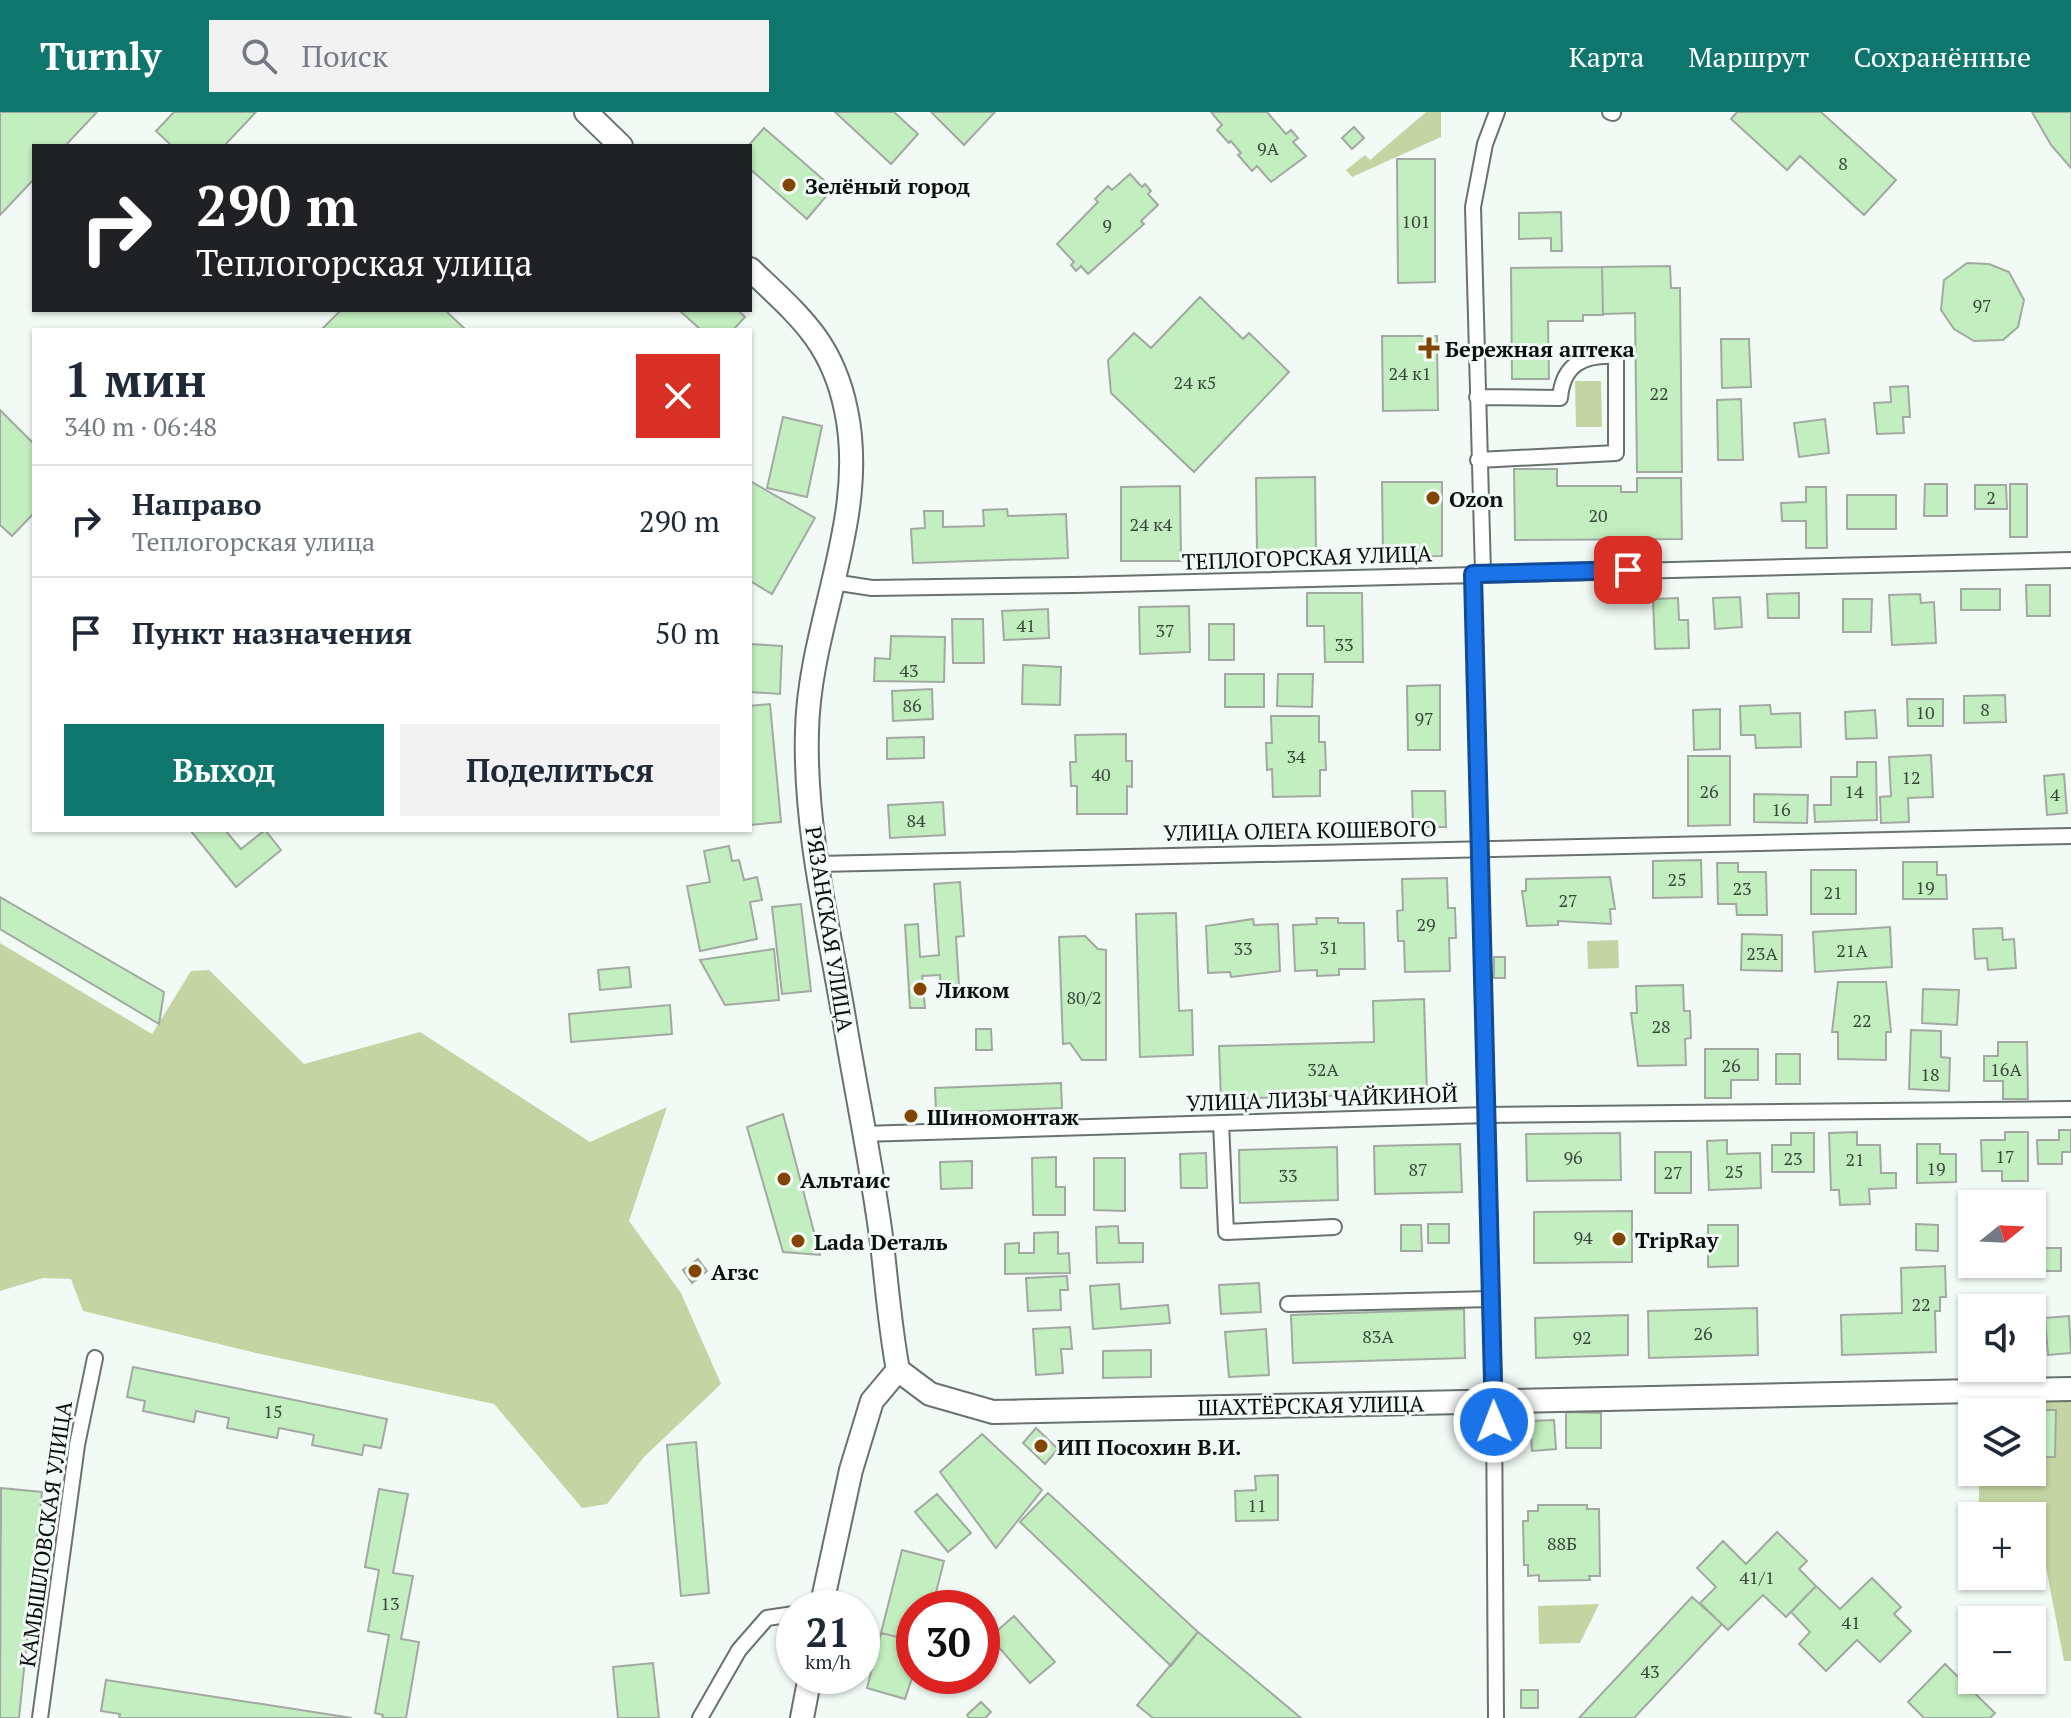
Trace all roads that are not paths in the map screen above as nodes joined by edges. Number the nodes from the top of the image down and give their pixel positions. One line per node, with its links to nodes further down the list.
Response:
1 (586, 112): 3 (main road)
2 (1497, 112): 5 (street)
3 (619, 144)
4 (752, 271): 9 (main road, РЯЗАНСКАЯ УЛИЦА)
5 (1477, 397): 6 (street); 6 (street)
6 (1478, 460): 8 (street)
7 (2071, 560): 8 (street, ТЕПЛОГОРСКАЯ УЛИЦА)
8 (1478, 574): 9 (street, ТЕПЛОГОРСКАЯ УЛИЦА); 11 (street)
9 (833, 582): 12 (main road, РЯЗАНСКАЯ УЛИЦА)
10 (2071, 836): 11 (street, УЛИЦА ОЛЕГА КОШЕВОГО)
11 (1479, 847): 12 (street, УЛИЦА ОЛЕГА КОШЕВОГО); 14 (street)
12 (818, 864): 16 (main road, РЯЗАНСКАЯ УЛИЦА)
13 (2071, 1109): 14 (street, УЛИЦА ЛИЗЫ ЧАЙКИНОЙ)
14 (1487, 1115): 15 (street, УЛИЦА ЛИЗЫ ЧАЙКИНОЙ); 18 (street)
15 (1221, 1123): 16 (street, УЛИЦА ЛИЗЫ ЧАЙКИНОЙ); 17 (street)
16 (862, 1134): 21 (main road, РЯЗАНСКАЯ УЛИЦА)
17 (1334, 1227)
18 (1492, 1299): 19 (street); 23 (street)
19 (1288, 1304)
20 (95, 1358): 27 (street, КАМЫШЛОВСКАЯ УЛИЦА)
21 (898, 1370): 23 (main road, ШАХТЁРСКАЯ УЛИЦА); 24 (main road)
22 (2071, 1389): 23 (main road, ШАХТЁРСКАЯ УЛИЦА)
23 (1494, 1401): 30 (street)
24 (825, 1590)
25 (776, 1617): 28 (street)
26 (807, 1694): 29 (main road)
27 (40, 1718)
28 (700, 1718)
29 (802, 1718)
30 (1496, 1718)

